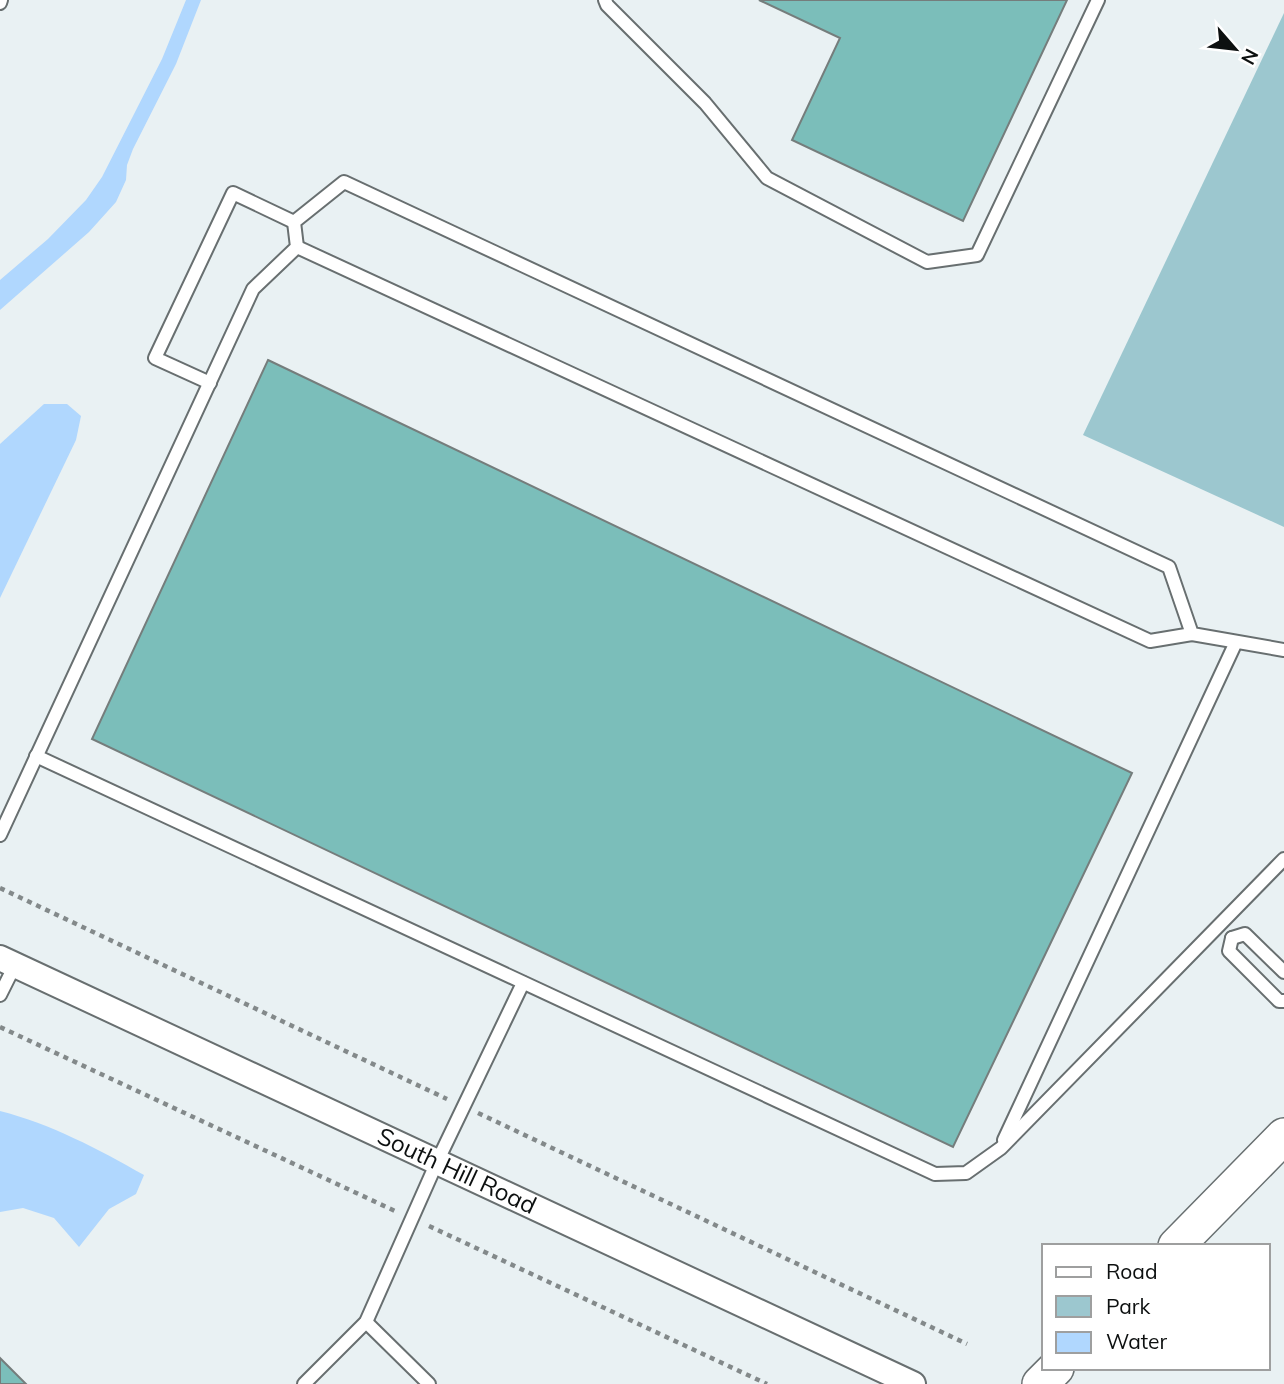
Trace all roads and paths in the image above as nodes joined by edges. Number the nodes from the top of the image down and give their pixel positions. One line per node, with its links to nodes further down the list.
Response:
1 (606, 0): 2 (lane)
2 (1098, 0)
3 (295, 222): 4 (lane); 5 (lane); 6 (lane)
4 (297, 247): 5 (lane); 6 (lane)
5 (209, 383): 9 (lane)
6 (1192, 634): 7 (lane)
7 (1236, 642): 8 (lane); 23 (lane)
8 (1284, 650)
9 (36, 756): 10 (lane); 17 (lane)
10 (0, 835)
11 (1284, 859): 13 (lane)
12 (0, 888): 21 (path)
13 (1219, 925): 14 (lane); 23 (lane)
14 (1232, 938): 16 (lane); 19 (lane)
15 (7, 962): 18 (lane); 24 (street, South Hill Road)
16 (1284, 972)
17 (523, 983): 21 (lane); 23 (lane)
18 (0, 995)
19 (1284, 1000)
20 (0, 1027): 25 (path)
21 (464, 1107): 24 (lane); 28 (path)
22 (1284, 1136): 26 (main road)
23 (1001, 1147)
24 (437, 1163): 25 (lane); 33 (street, South Hill Road)
25 (412, 1219): 27 (lane); 32 (path)
26 (1178, 1244)
27 (366, 1322): 30 (lane); 31 (lane)
28 (968, 1344)
29 (1054, 1370): 34 (main road)
30 (304, 1384)
31 (429, 1384)
32 (767, 1384)
33 (913, 1384)
34 (1040, 1384)

